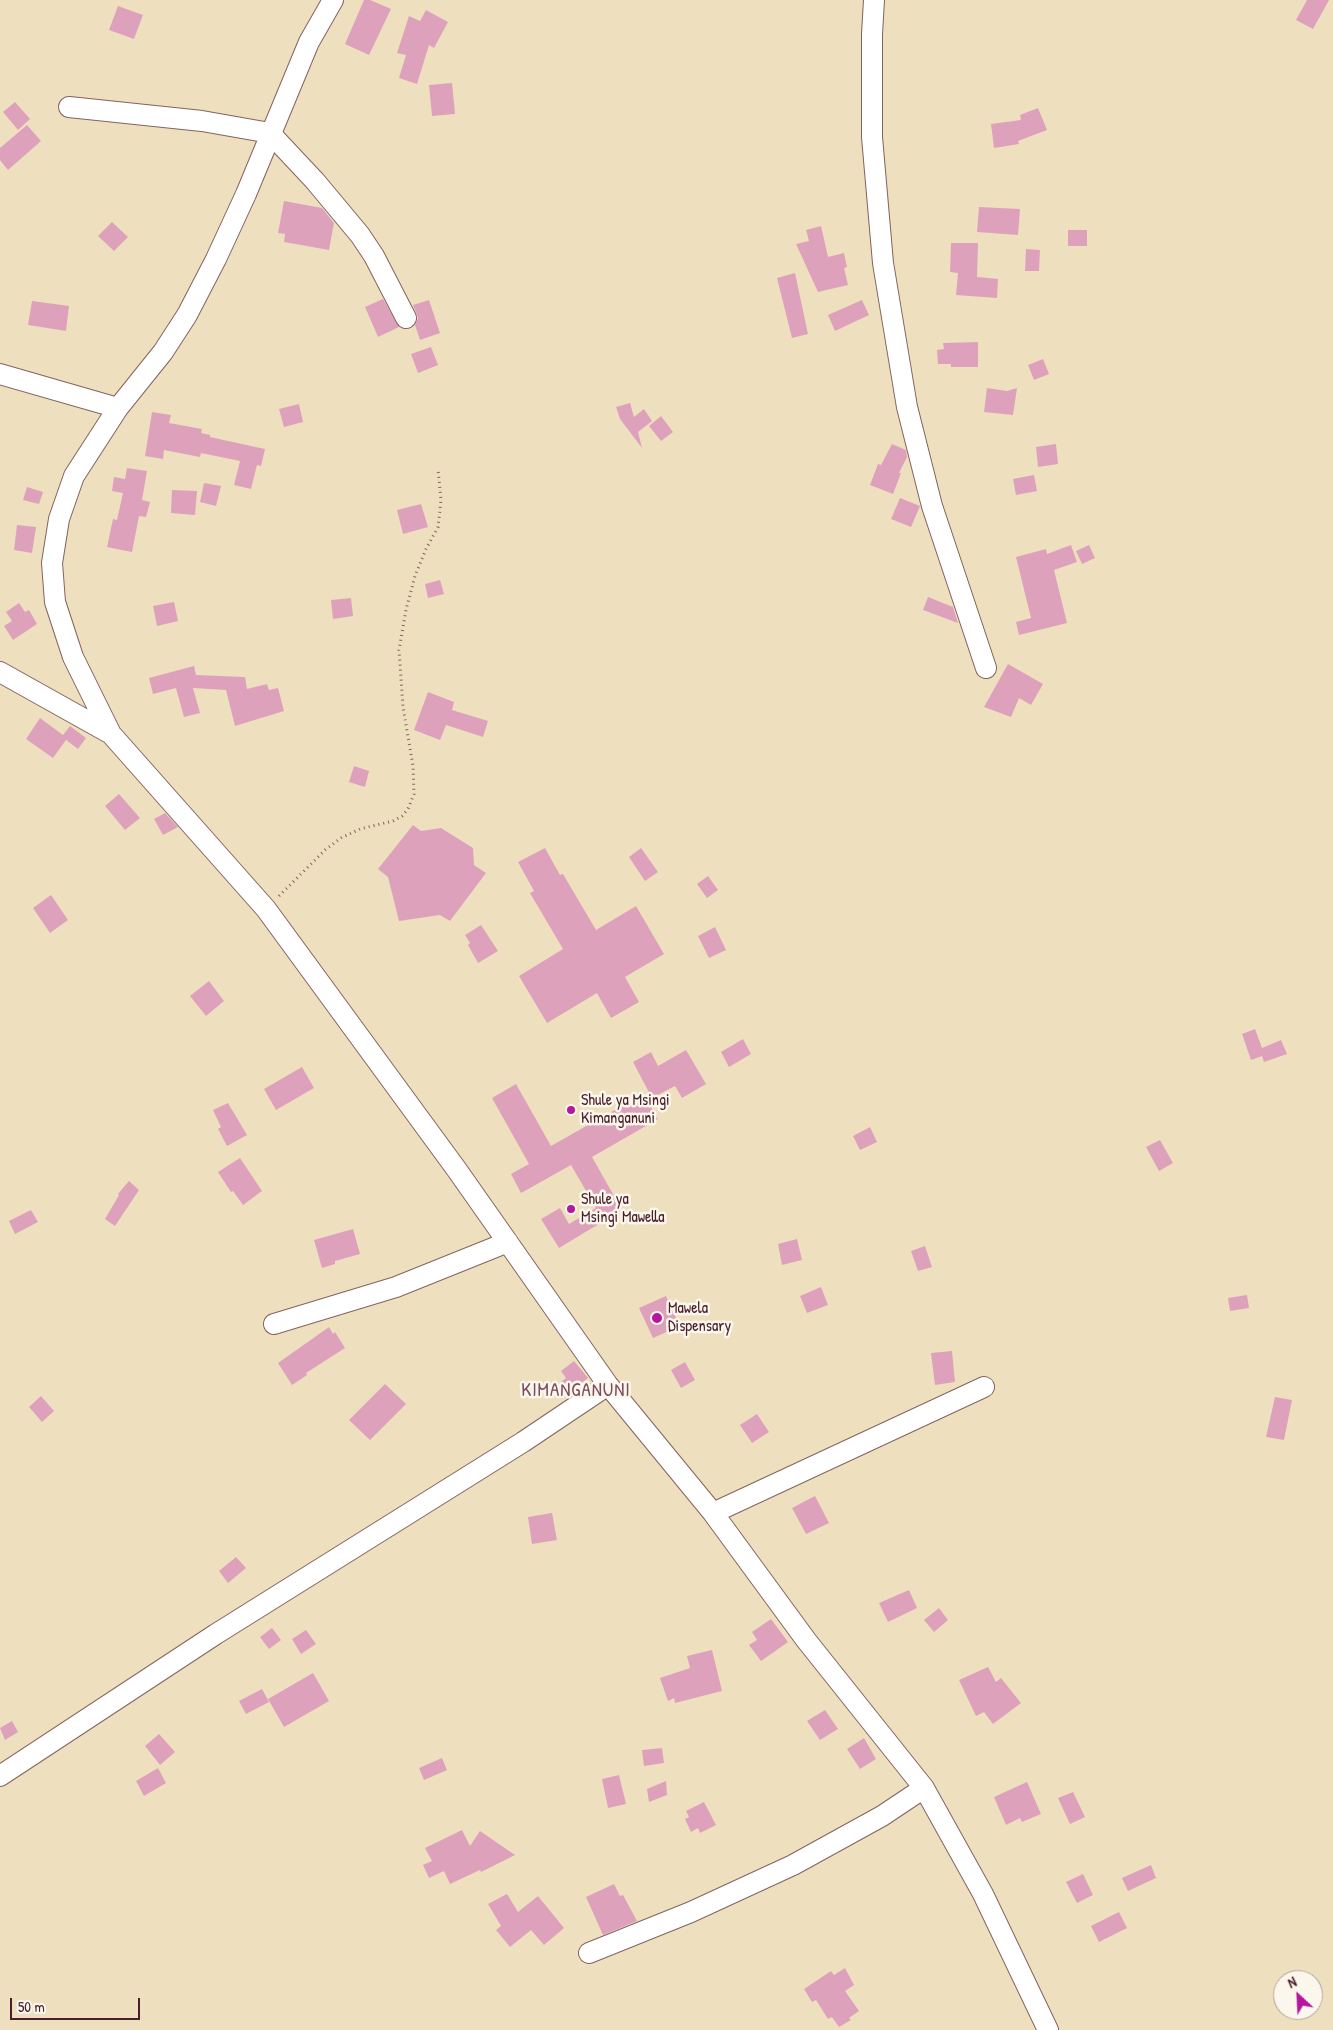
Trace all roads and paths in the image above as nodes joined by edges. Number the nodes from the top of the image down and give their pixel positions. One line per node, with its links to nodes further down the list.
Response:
1 (333, 0): 4 (street)
2 (874, 0): 9 (street)
3 (69, 107): 4 (street)
4 (270, 133): 5 (street); 7 (street)
5 (406, 318)
6 (0, 374): 7 (street)
7 (118, 408): 11 (street)
8 (438, 469): 12 (path)
9 (986, 668)
10 (0, 672): 11 (street)
11 (111, 734): 12 (street)
12 (266, 909): 13 (street)
13 (508, 1242): 14 (street); 15 (street)
14 (274, 1324)
15 (608, 1386): 17 (street); 18 (street)
16 (984, 1387): 17 (street)
17 (713, 1513): 19 (street)
18 (0, 1776)
19 (924, 1788): 20 (street); 21 (street)
20 (589, 1953)
21 (1048, 2030)

